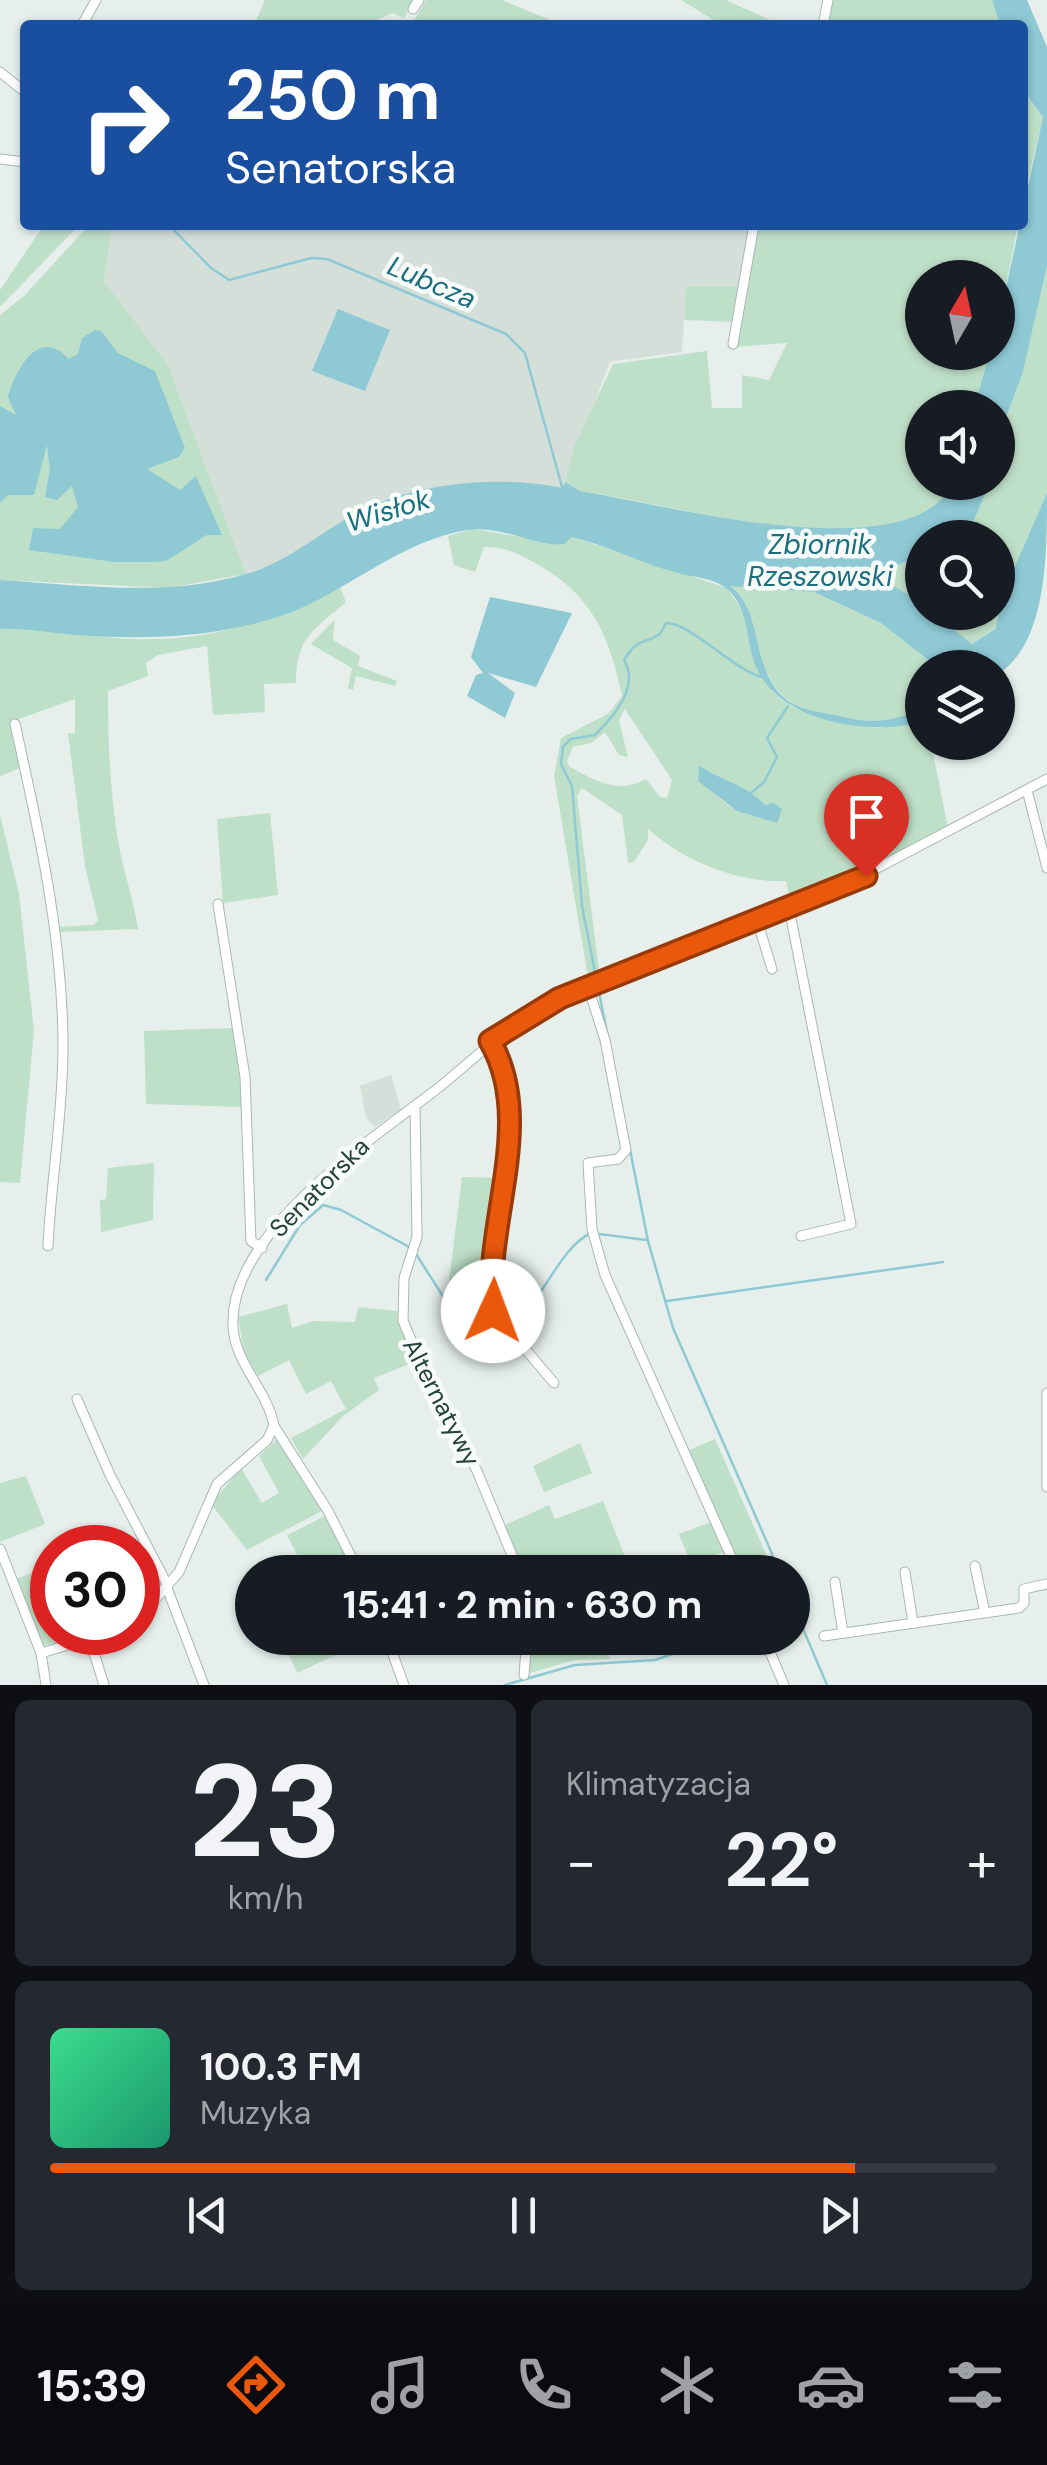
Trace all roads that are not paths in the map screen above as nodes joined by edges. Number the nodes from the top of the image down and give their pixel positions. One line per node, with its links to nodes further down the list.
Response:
1 (753, 230): 2 (street)
2 (734, 344)
3 (14, 724): 15 (street)
4 (1047, 778): 5 (street, Senatorska)
5 (1027, 790): 6 (street); 8 (street, Senatorska)
6 (1047, 868)
7 (218, 904): 16 (street)
8 (789, 908): 9 (street, Senatorska); 14 (street)
9 (757, 920): 10 (street); 11 (street, Senatorska)
10 (772, 968)
11 (588, 988): 12 (street, Senatorska); 25 (street)
12 (490, 1041): 13 (street, Senatorska); 17 (street)
13 (415, 1106): 16 (street, Senatorska); 24 (street, Alternatywy)
14 (801, 1236)
15 (48, 1246)
16 (262, 1248): 20 (street, Senatorska)
17 (554, 1383)
18 (1047, 1392): 21 (street)
19 (77, 1398): 30 (street)
20 (274, 1426): 23 (street, Senatorska); 30 (street)
21 (1047, 1487)
22 (0, 1549): 34 (street)
23 (350, 1555)
24 (513, 1555)
25 (730, 1555)
26 (975, 1566): 32 (street)
27 (906, 1572): 33 (street)
28 (835, 1582): 35 (street)
29 (1047, 1584): 32 (street)
30 (168, 1587): 31 (street); 45 (street)
31 (160, 1596)
32 (985, 1613): 33 (street)
33 (912, 1623): 35 (street)
34 (30, 1627)
35 (843, 1633): 36 (street)
36 (824, 1636)
37 (40, 1655): 43 (street)
38 (95, 1655): 44 (street)
39 (393, 1655): 46 (street)
40 (526, 1655): 42 (street)
41 (771, 1655): 47 (street)
42 (524, 1675)
43 (46, 1685)
44 (104, 1685)
45 (204, 1685)
46 (404, 1685)
47 (784, 1685)

